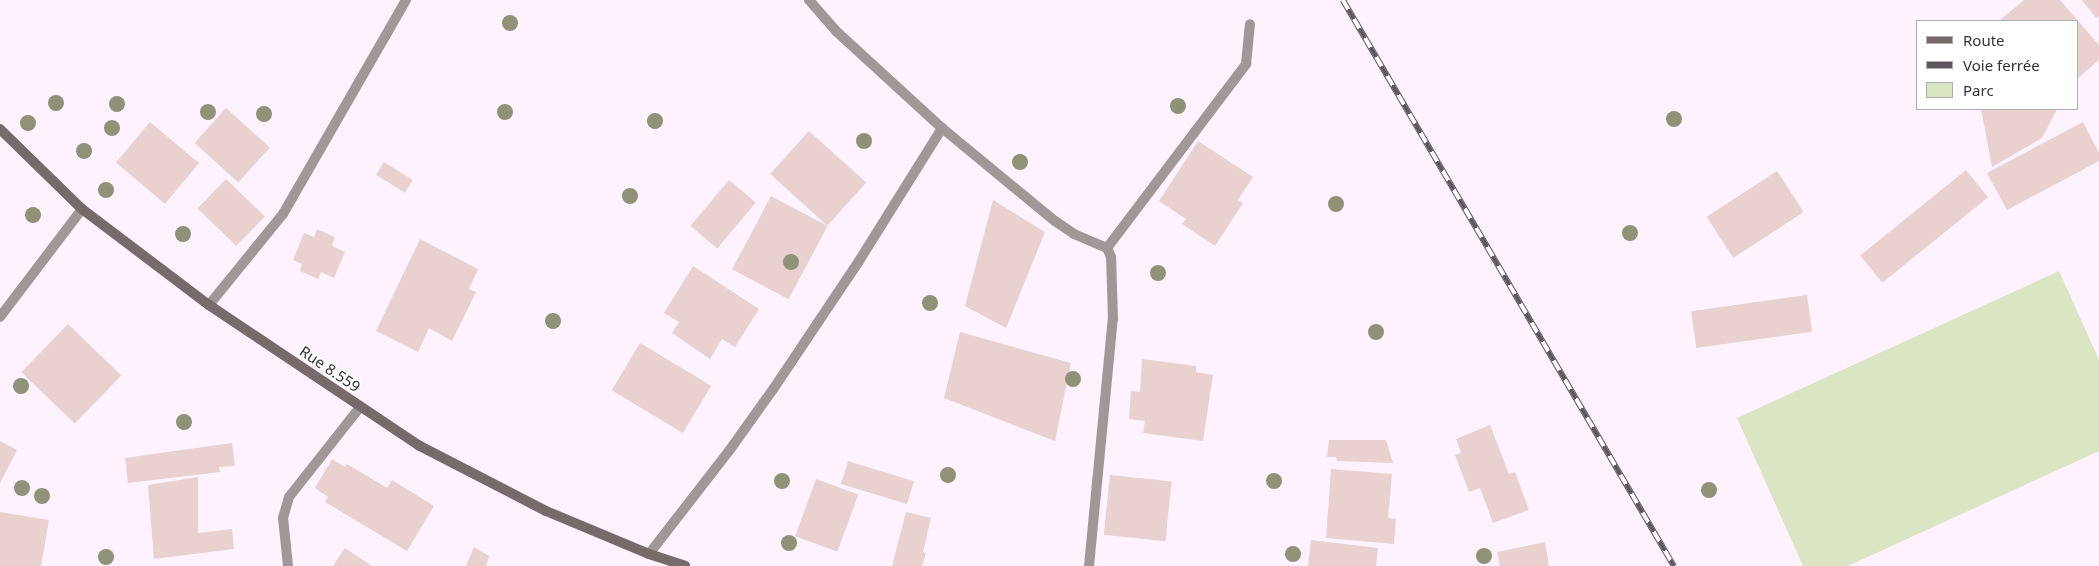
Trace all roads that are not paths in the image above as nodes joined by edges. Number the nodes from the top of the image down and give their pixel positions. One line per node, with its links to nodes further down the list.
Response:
1 (406, 0): 8 (street)
2 (809, 0): 4 (street)
3 (1250, 24): 7 (street)
4 (942, 128): 7 (street); 11 (street)
5 (0, 129): 6 (main road, Rue 8.559)
6 (82, 209): 8 (main road, Rue 8.559); 9 (street)
7 (1107, 248): 14 (street)
8 (209, 305): 10 (main road, Rue 8.559)
9 (0, 317)
10 (360, 407): 11 (main road, Rue 8.559); 12 (street)
11 (649, 554): 13 (main road, Rue 8.559)
12 (288, 566)
13 (684, 566)
14 (1089, 566)

